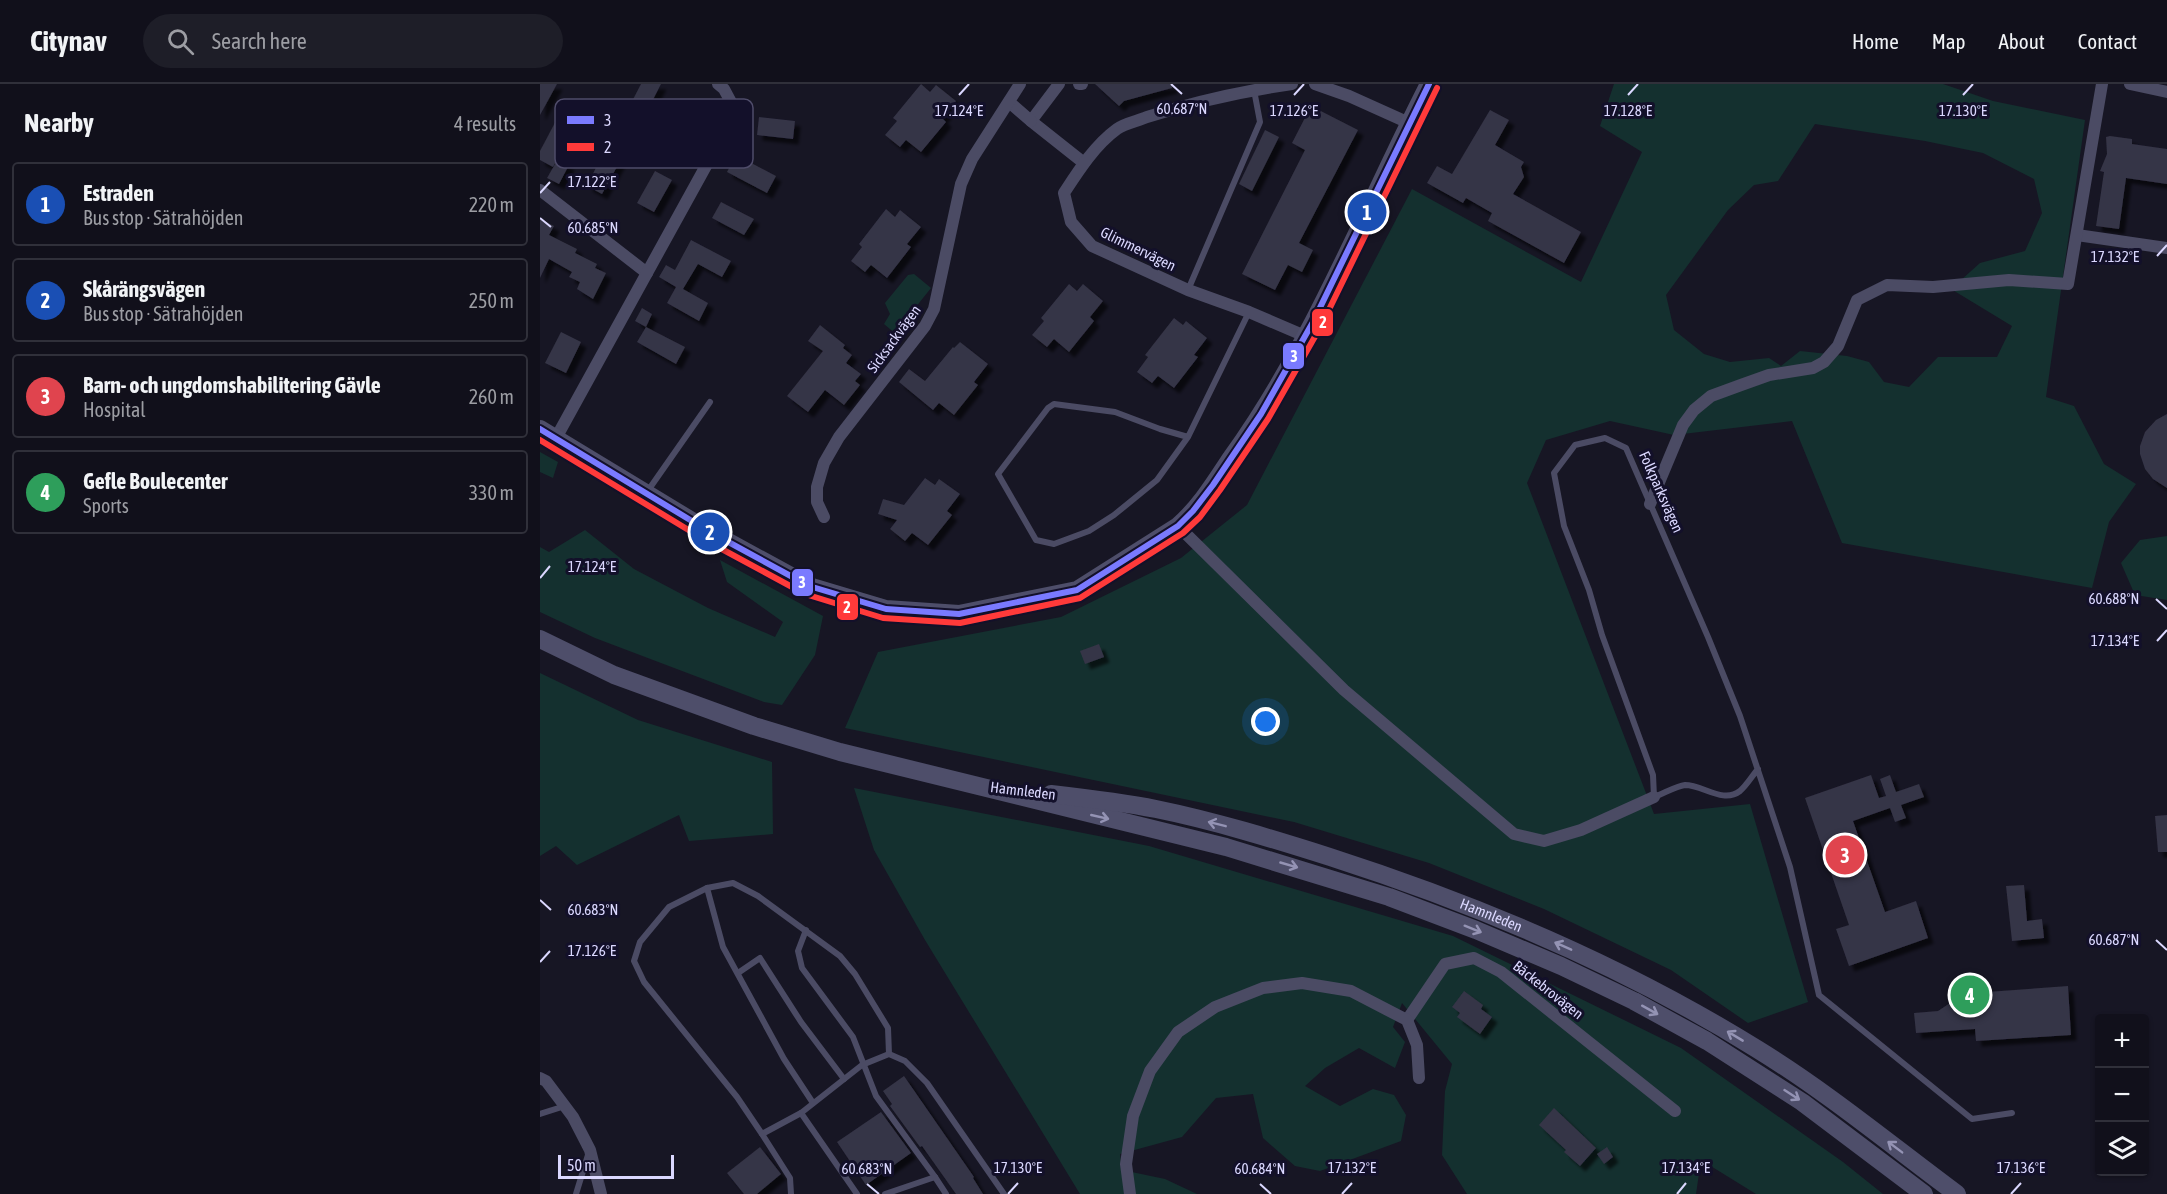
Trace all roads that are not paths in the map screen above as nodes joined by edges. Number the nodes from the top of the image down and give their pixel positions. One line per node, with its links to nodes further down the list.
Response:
1 (718, 84): 11 (street)
2 (1020, 84): 12 (street, Sicksackvägen)
3 (1059, 84): 13 (street)
4 (1292, 84): 9 (street, Glimmervägen)
5 (1315, 84): 14 (street)
6 (1429, 84): 14 (main road)
7 (2102, 84): 18 (street)
8 (2130, 84): 10 (street)
9 (1254, 89): 15 (street, Glimmervägen); 21 (lane)
10 (2167, 92)
11 (729, 99)
12 (1009, 102): 13 (street); 30 (street, Sicksackvägen)
13 (1031, 121): 15 (street)
14 (1409, 123): 23 (main road)
15 (1084, 163): 21 (street, Glimmervägen)
16 (705, 168): 20 (street)
17 (540, 190): 20 (street)
18 (2077, 235): 19 (street); 29 (street)
19 (2167, 248)
20 (647, 273): 27 (street)
21 (1188, 290): 22 (street, Glimmervägen)
22 (1249, 312): 23 (street, Glimmervägen); 26 (lane)
23 (1305, 336): 31 (main road)
24 (710, 402): 28 (lane)
25 (540, 429): 27 (main road)
26 (1188, 437): 26 (lane)
27 (556, 438): 28 (main road)
28 (647, 492): 31 (main road)
29 (1650, 504): 33 (lane, Folkparksvägen); 35 (lane, Folkparksvägen)
30 (824, 517)
31 (1178, 526): 35 (street)
32 (540, 639): 34 (main road, Hamnleden)
33 (1758, 769): 35 (lane); 49 (lane, Folkparksvägen)
34 (983, 786): 52 (main road, Hamnleden, one-way to 52); 55 (main road, Hamnleden, one-way to 34)
35 (1654, 797)
36 (707, 888): 37 (lane); 38 (lane); 51 (lane)
37 (806, 930): 40 (lane); 41 (lane)
38 (738, 973): 44 (lane); 45 (lane)
39 (1407, 1020): 43 (street); 47 (street, Bäckebrovägen); 63 (street)
40 (889, 1054): 41 (lane); 62 (lane)
41 (862, 1065): 44 (lane); 54 (lane)
42 (540, 1078): 46 (street)
43 (1419, 1078)
44 (844, 1079): 45 (lane)
45 (813, 1103): 48 (lane)
46 (565, 1106): 50 (lane); 53 (street)
47 (1675, 1111)
48 (801, 1113): 51 (lane); 59 (lane)
49 (2012, 1113)
50 (540, 1114)
51 (762, 1134): 58 (lane)
52 (1863, 1146): 64 (main road, Hamnleden); 65 (main road, Hamnleden)
53 (590, 1150): 56 (lane); 57 (street)
54 (935, 1177): 60 (lane); 61 (lane)
55 (1951, 1190)
56 (576, 1194)
57 (601, 1194)
58 (791, 1194)
59 (857, 1194)
60 (885, 1194)
61 (946, 1194)
62 (1004, 1194)
63 (1130, 1194)
64 (1907, 1194)
65 (1924, 1194)

